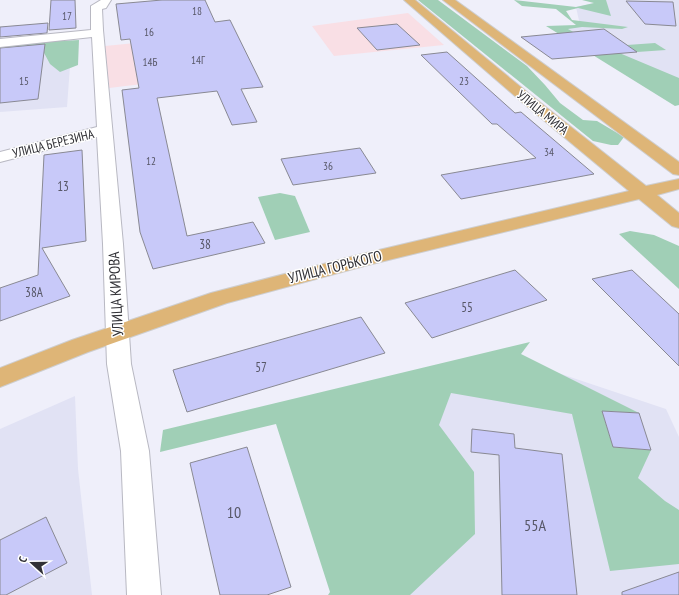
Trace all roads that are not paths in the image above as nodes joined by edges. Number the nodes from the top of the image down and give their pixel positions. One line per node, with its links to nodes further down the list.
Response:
1 (106, 0): 4 (street, УЛИЦА КИРОВА)
2 (409, 0): 10 (main road, УЛИЦА МИРА)
3 (448, 0): 8 (main road)
4 (97, 33): 5 (street); 6 (street, УЛИЦА КИРОВА)
5 (0, 43)
6 (105, 130): 7 (street, УЛИЦА БЕРЕЗИНА); 12 (street, УЛИЦА КИРОВА)
7 (0, 157)
8 (679, 170)
9 (679, 184): 10 (main road, УЛИЦА ГОРЬКОГО)
10 (643, 194): 11 (main road, УЛИЦА МИРА); 12 (main road, УЛИЦА ГОРЬКОГО)
11 (679, 222)
12 (117, 333): 13 (main road, УЛИЦА ГОРЬКОГО); 14 (street, УЛИЦА КИРОВА)
13 (0, 378)
14 (144, 595)

